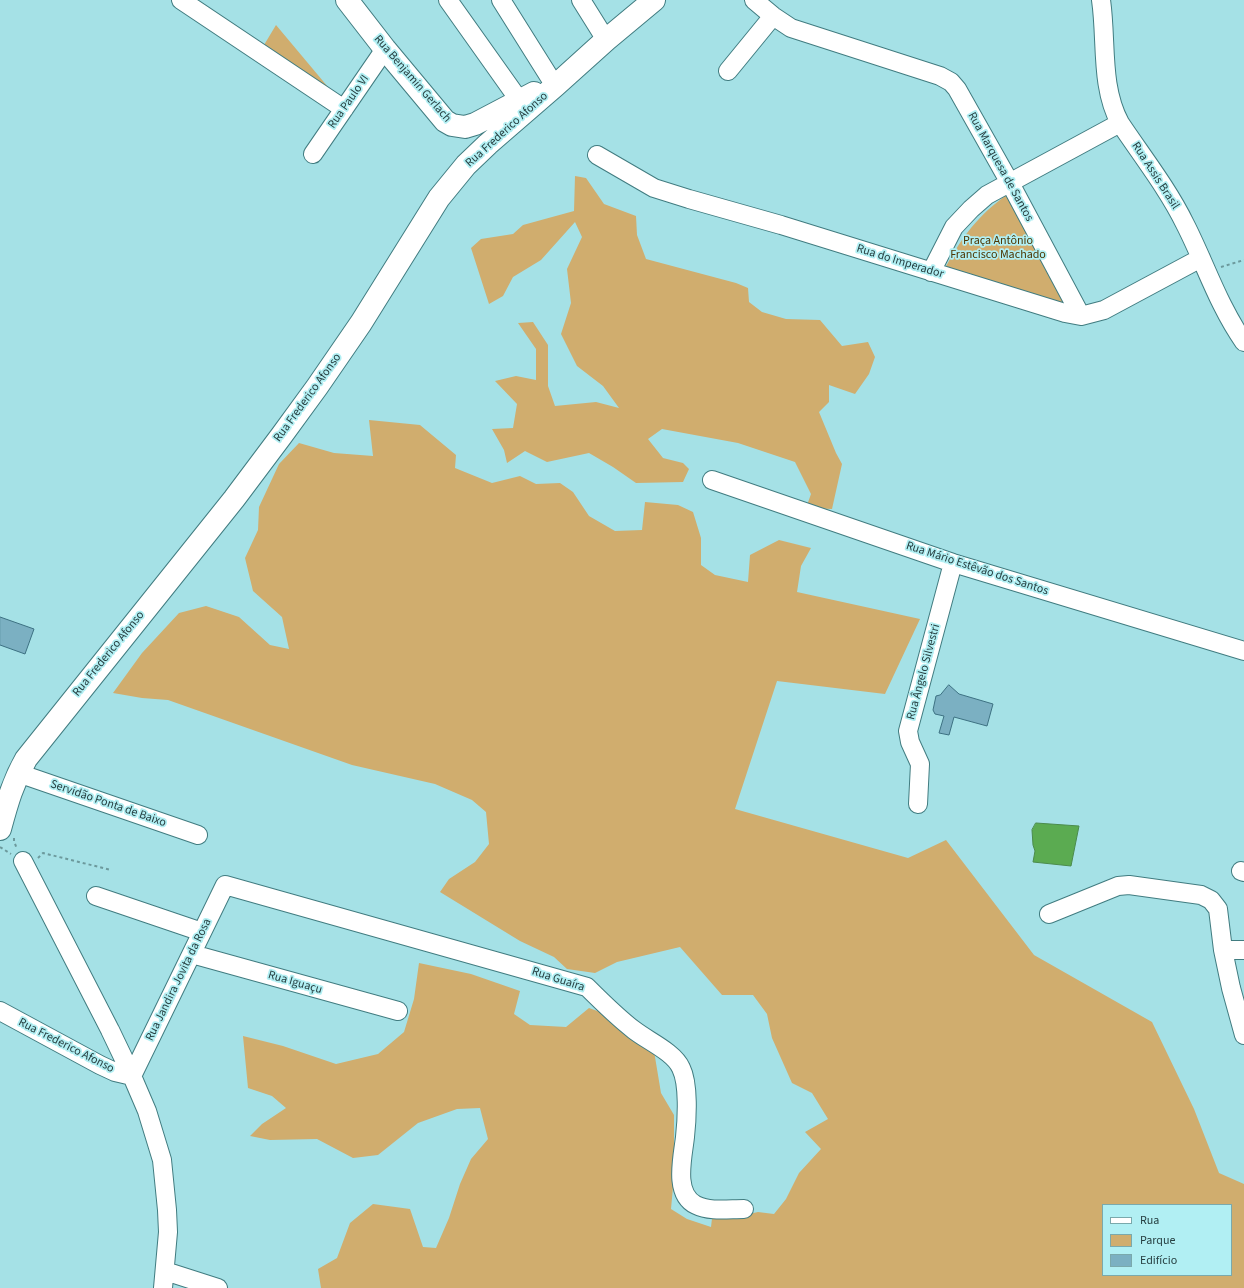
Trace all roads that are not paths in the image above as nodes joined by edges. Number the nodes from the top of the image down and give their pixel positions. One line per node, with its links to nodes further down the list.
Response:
1 (181, 0): 15 (street)
2 (347, 0): 11 (main road, Rua Benjamin Gerlach)
3 (448, 0): 14 (street)
4 (500, 0): 13 (street)
5 (581, 0): 10 (street)
6 (654, 0): 10 (main road, Rua Frederico Afonso)
7 (754, 0): 9 (street)
8 (1101, 0): 16 (street, Rua Assis Brasil)
9 (773, 16): 12 (street); 19 (street, Rua Marquesa de Santos)
10 (606, 40): 13 (main road, Rua Frederico Afonso)
11 (385, 49): 14 (main road, Rua Benjamin Gerlach); 15 (street, Rua Paulo VI)
12 (728, 71)
13 (555, 86): 14 (main road, Rua Benjamin Gerlach); 27 (main road, Rua Frederico Afonso)
14 (519, 100)
15 (344, 109): 17 (street, Rua Paulo VI)
16 (1120, 123): 19 (street); 20 (street, Rua Assis Brasil)
17 (313, 154)
18 (597, 155): 21 (street, Rua do Imperador)
19 (1010, 183): 21 (street); 22 (street, Rua Marquesa de Santos)
20 (1203, 265): 22 (street, Rua do Imperador); 23 (street, Rua Assis Brasil)
21 (931, 272): 22 (street, Rua do Imperador)
22 (1081, 316)
23 (1244, 342)
24 (712, 480): 25 (street, Rua Mário Estêvão dos Santos)
25 (953, 564): 26 (street, Rua Mário Estêvão dos Santos); 28 (street, Rua Ângelo Silvestri)
26 (1244, 651)
27 (18, 773): 29 (main road, Rua Frederico Afonso); 30 (street, Servidão Ponta de Baixo)
28 (918, 804)
29 (0, 829)
30 (198, 836)
31 (24, 864): 42 (street)
32 (226, 885): 35 (street, Rua Jandira Jovita da Rosa); 43 (street, Rua Guaíra)
33 (96, 896): 35 (street)
34 (1049, 914): 36 (street)
35 (202, 932): 38 (street, Rua Jandira Jovita da Rosa)
36 (1223, 950): 37 (street); 41 (street)
37 (1244, 950)
38 (192, 954): 40 (street, Rua Iguaçu); 42 (street, Rua Jandira Jovita da Rosa)
39 (0, 1011): 42 (street, Rua Frederico Afonso)
40 (398, 1012)
41 (1244, 1035)
42 (132, 1076): 44 (street)
43 (744, 1209)
44 (164, 1280): 45 (street)
45 (218, 1288)

